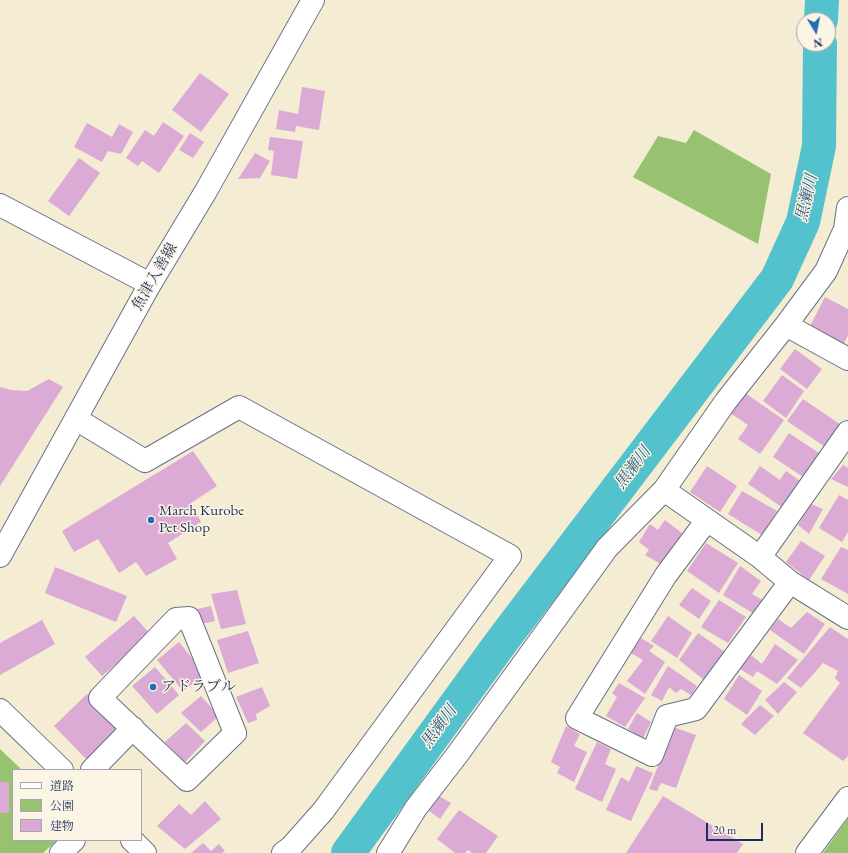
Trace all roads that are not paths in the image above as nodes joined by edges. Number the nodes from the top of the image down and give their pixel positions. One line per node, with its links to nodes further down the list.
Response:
1 (313, 0): 4 (street, 魚津入善線)
2 (0, 205): 4 (street)
3 (848, 208): 5 (street)
4 (150, 284): 7 (street, 魚津入善線)
5 (786, 325): 6 (street); 9 (street)
6 (848, 359)
7 (76, 419): 11 (street, 魚津入善線); 24 (street)
8 (848, 432): 12 (street)
9 (664, 490): 10 (street); 25 (street)
10 (707, 520): 12 (street); 13 (street)
11 (0, 556)
12 (760, 557): 13 (street)
13 (790, 582): 14 (street)
14 (848, 618)
15 (0, 710): 17 (street)
16 (133, 728): 16 (street); 18 (street)
17 (61, 769)
18 (93, 769)
19 (848, 798): 26 (street)
20 (73, 841): 22 (street)
21 (133, 841): 23 (street)
22 (61, 853)
23 (145, 853)
24 (283, 853)
25 (388, 853)
26 (807, 853)

